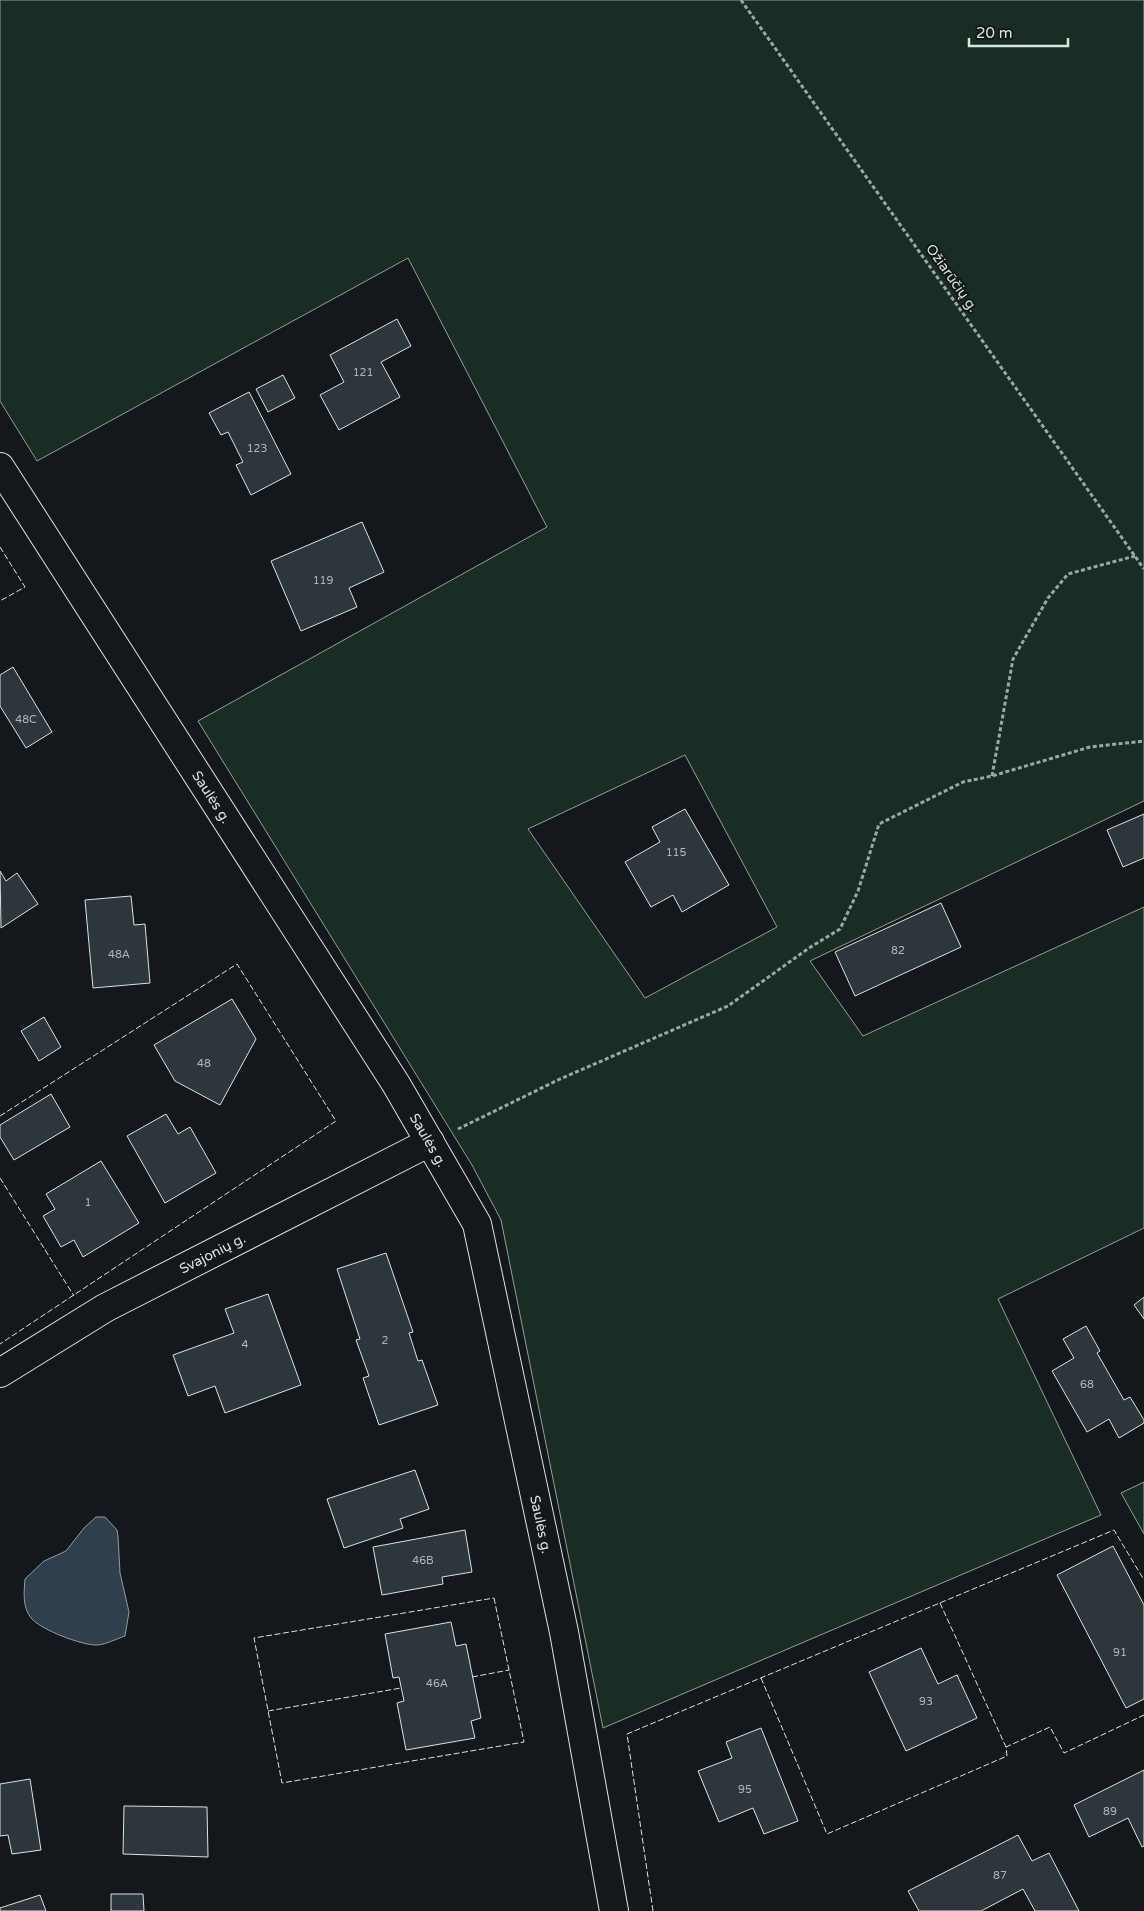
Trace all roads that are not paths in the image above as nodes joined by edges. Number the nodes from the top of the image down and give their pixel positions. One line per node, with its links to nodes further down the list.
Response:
1 (0, 467): 2 (street, Saulės g.)
2 (430, 1142): 3 (street, Svajonių g.); 4 (street, Saulės g.)
3 (0, 1373)
4 (614, 1911)

